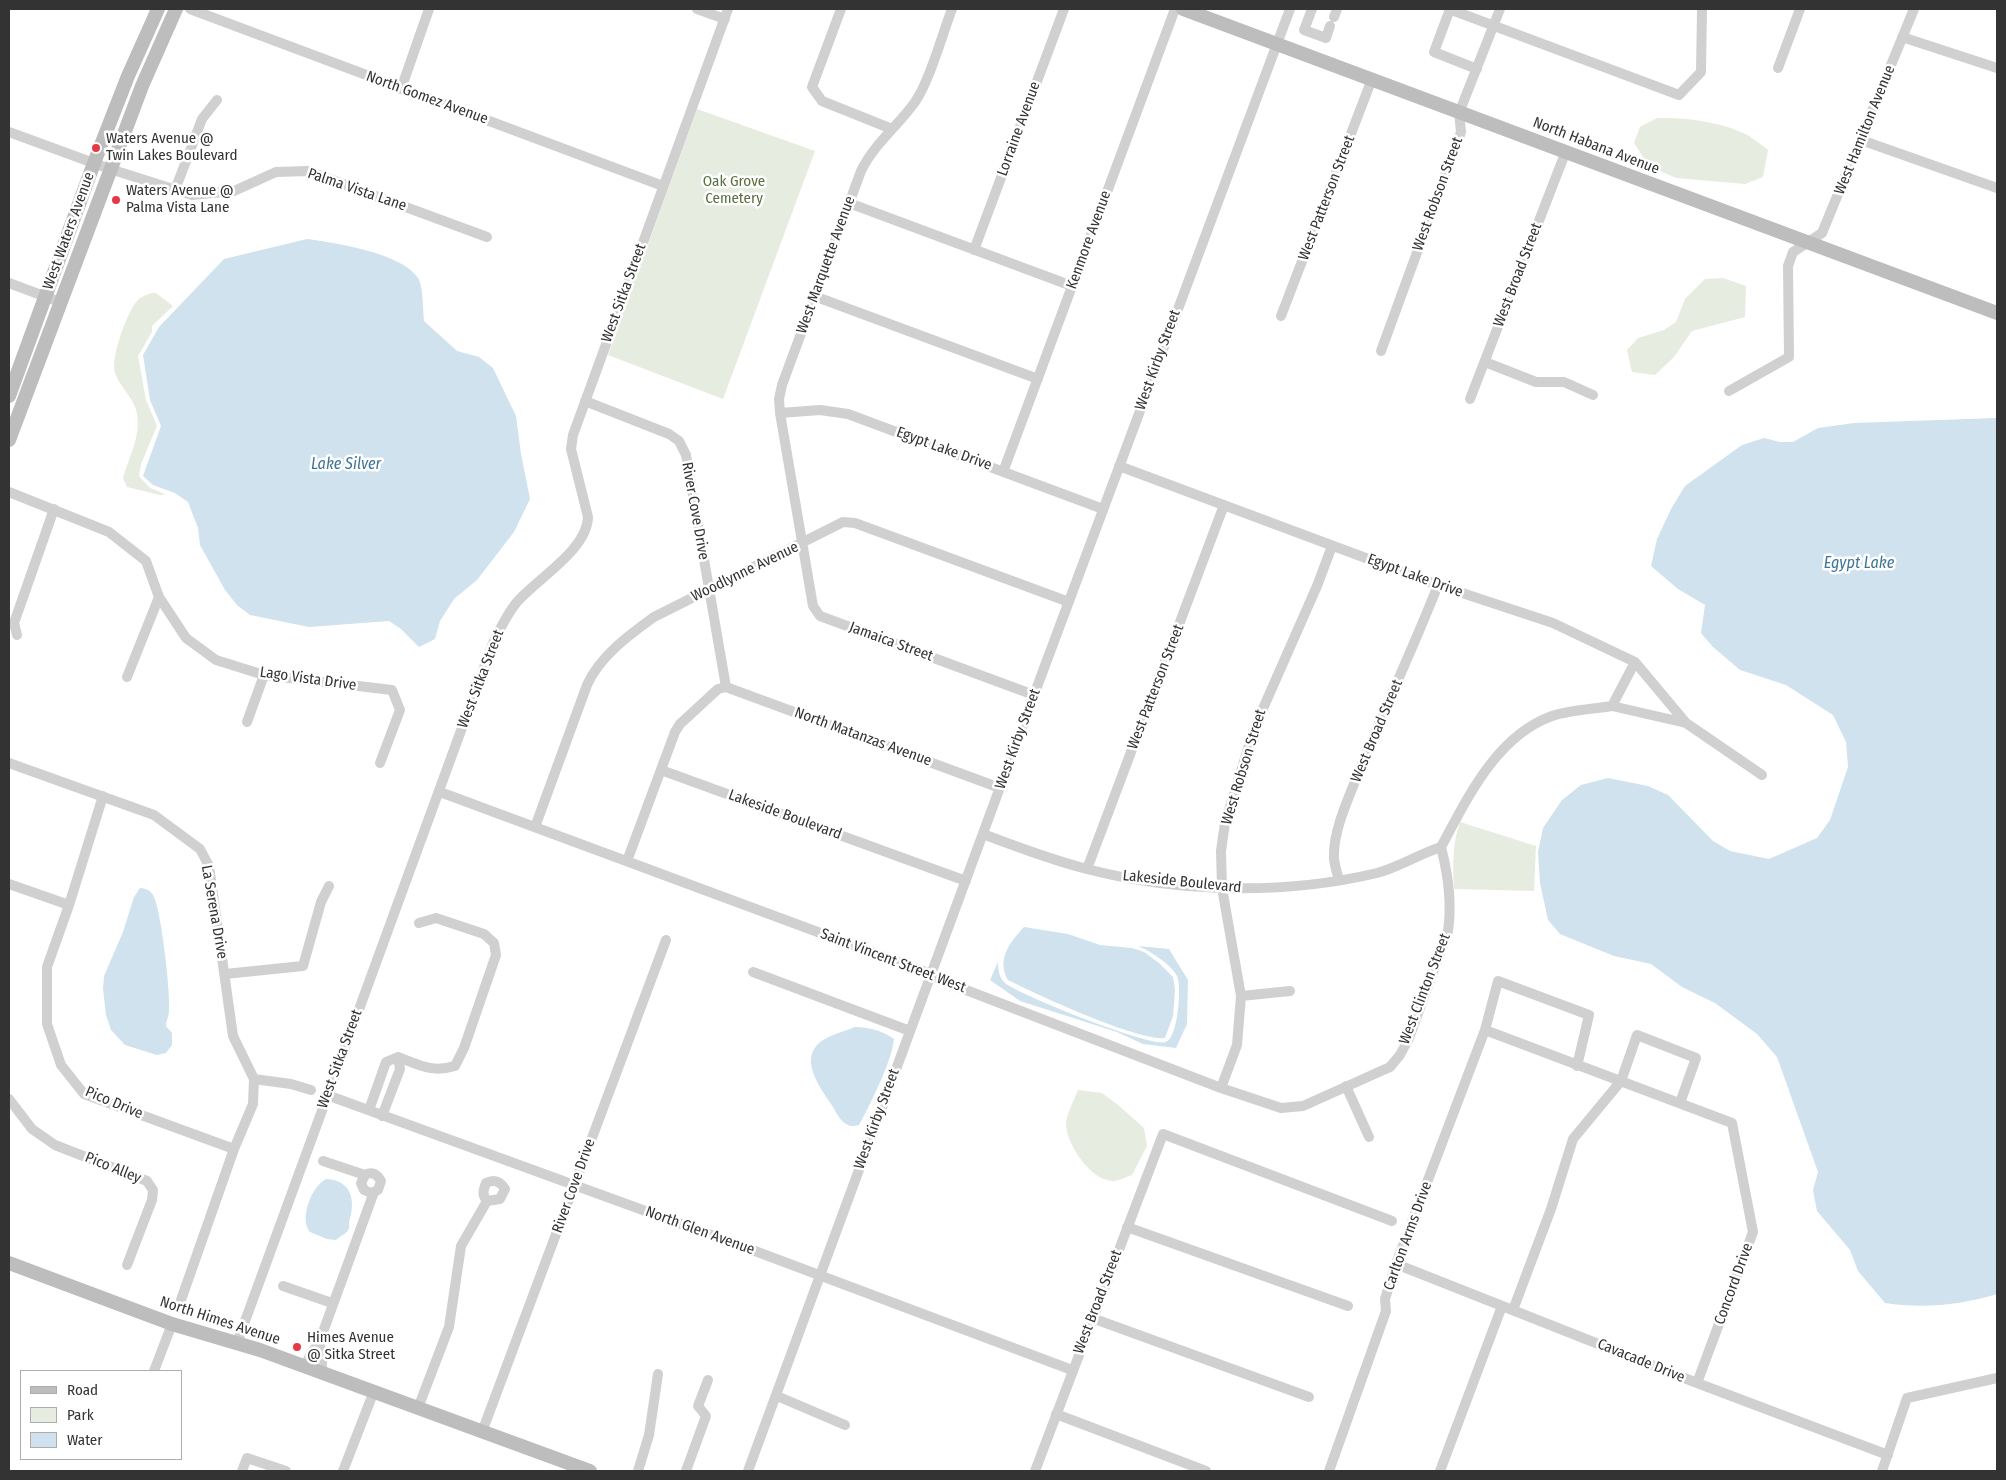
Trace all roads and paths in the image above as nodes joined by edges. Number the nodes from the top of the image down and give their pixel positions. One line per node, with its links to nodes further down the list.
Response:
1 (158, 9): 35 (street, West Waters Avenue)
2 (176, 9): 36 (street, West Waters Avenue)
3 (190, 9): 28 (street, North Gomez Avenue)
4 (429, 9): 28 (street)
5 (697, 9): 20 (street)
6 (728, 9): 20 (street, West Sitka Street)
7 (841, 9): 31 (street)
8 (952, 9): 31 (street, West Marquette Avenue)
9 (1064, 9): 43 (street, Lorraine Avenue)
10 (1175, 9): 45 (street, Kenmore Avenue)
11 (1183, 9): 23 (street, North Habana Avenue)
12 (1290, 9): 23 (street, West Kirby Street)
13 (1312, 9): 19 (street)
14 (1450, 9): 21 (street); 26 (street)
15 (1500, 9): 21 (street, West Robson Street)
16 (1702, 9): 21 (street)
17 (1800, 9): 24 (street)
18 (1914, 9): 22 (street, West Hamilton Avenue)
19 (1334, 17)
20 (725, 19): 37 (street, West Sitka Street)
21 (1494, 26): 26 (street, West Robson Street)
22 (1902, 37): 25 (street); 33 (street, West Hamilton Avenue)
23 (1277, 44): 27 (street, North Habana Avenue); 62 (street, West Kirby Street)
24 (1778, 68)
25 (1997, 68)
26 (1477, 69): 30 (street, West Robson Street)
27 (1372, 79): 30 (street, North Habana Avenue); 50 (street, West Patterson Street)
28 (401, 88): 37 (street, North Gomez Avenue)
29 (217, 100): 39 (street)
30 (1459, 112): 34 (street, North Habana Avenue); 51 (street, West Robson Street)
31 (892, 129): 40 (street, West Marquette Avenue)
32 (9, 132): 35 (street, Palma Vista Lane)
33 (1862, 140): 38 (street); 42 (street, West Hamilton Avenue)
34 (1566, 151): 42 (street, North Habana Avenue); 52 (street, West Broad Street)
35 (94, 163): 36 (street, Palma Vista Lane); 47 (street, West Waters Avenue)
36 (110, 169): 39 (street, Palma Vista Lane); 48 (street, West Waters Avenue)
37 (664, 186): 59 (street, West Sitka Street)
38 (1997, 188)
39 (175, 190): 41 (street, Palma Vista Lane)
40 (849, 203): 43 (street); 46 (street, West Marquette Avenue)
41 (487, 237)
42 (1806, 243): 49 (street, North Habana Avenue); 54 (street, West Hamilton Avenue)
43 (974, 250): 45 (street)
44 (9, 283): 47 (street)
45 (1072, 286): 53 (street, Kenmore Avenue)
46 (814, 296): 53 (street); 60 (street, West Marquette Avenue)
47 (45, 297): 48 (street); 55 (street, West Waters Avenue)
48 (60, 302): 57 (street, West Waters Avenue)
49 (1997, 313)
50 (1282, 316)
51 (1381, 351)
52 (1485, 362): 56 (street); 58 (street, West Broad Street)
53 (1038, 379): 63 (street, Kenmore Avenue)
54 (1729, 391)
55 (9, 392): 57 (street)
56 (1593, 395)
57 (26, 396): 61 (street, West Waters Avenue)
58 (1470, 399)
59 (584, 401): 71 (street, River Cove Drive); 88 (street, West Sitka Street)
60 (780, 413): 63 (street, Egypt Lake Drive); 68 (street, West Marquette Avenue)
61 (9, 440)
62 (1119, 466): 65 (street, Egypt Lake Drive); 67 (street, West Kirby Street)
63 (1004, 472): 67 (street, Egypt Lake Drive)
64 (9, 492): 66 (street, Lago Vista Drive)
65 (1224, 505): 69 (street, Egypt Lake Drive); 94 (street, West Patterson Street)
66 (54, 509): 72 (street, Lago Vista Drive); 74 (street)
67 (1103, 509): 73 (street, West Kirby Street)
68 (802, 544): 71 (street, Woodlynne Avenue); 73 (street, Woodlynne Avenue); 79 (street, Jamaica Street)
69 (1332, 546): 70 (street, Egypt Lake Drive); 99 (street, West Robson Street)
70 (1438, 585): 75 (street, Egypt Lake Drive); 95 (street, West Broad Street)
71 (710, 589): 78 (street, River Cove Drive); 90 (street, Woodlynne Avenue)
72 (159, 597): 76 (street, Lago Vista Drive); 77 (street)
73 (1068, 602): 79 (street, West Kirby Street)
74 (17, 635)
75 (1635, 662): 80 (street); 82 (street, Egypt Lake Drive)
76 (264, 675): 81 (street); 84 (street, Lago Vista Drive)
77 (127, 677)
78 (726, 687): 85 (street); 87 (street, North Matanzas Avenue)
79 (1034, 695): 87 (street, West Kirby Street)
80 (1612, 706): 82 (street, Egypt Lake Drive); 92 (street)
81 (247, 722)
82 (1686, 723): 86 (street, Egypt Lake Drive)
83 (9, 763): 89 (street, La Serena Drive)
84 (380, 763)
85 (661, 770): 93 (street); 96 (street, Lakeside Boulevard)
86 (1762, 775)
87 (1000, 788): 91 (street, West Kirby Street)
88 (440, 792): 90 (street, Saint Vincent Street West); 117 (street, West Sitka Street)
89 (104, 796): 100 (street, Pico Drive); 104 (street, La Serena Drive)
90 (535, 827): 93 (street, Saint Vincent Street West)
91 (983, 834): 94 (street, Lakeside Boulevard); 96 (street, West Kirby Street)
92 (1440, 847): 95 (street, Lakeside Boulevard); 114 (street, West Clinton Street)
93 (627, 861): 105 (street, Saint Vincent Street West)
94 (1087, 869): 99 (street, Lakeside Boulevard)
95 (1339, 880): 99 (street, Lakeside Boulevard)
96 (966, 881): 105 (street, West Kirby Street)
97 (9, 886): 100 (street)
98 (330, 886): 104 (street)
99 (1222, 888): 107 (street, West Robson Street)
100 (69, 905): 123 (street, Pico Drive)
101 (419, 923): 110 (street)
102 (666, 940): 125 (street, River Cove Drive)
103 (753, 972): 109 (street)
104 (225, 974): 112 (street, La Serena Drive)
105 (931, 974): 109 (street, West Kirby Street); 115 (street, Saint Vincent Street West)
106 (1290, 992): 107 (street)
107 (1241, 996): 115 (street, West Robson Street)
108 (1485, 1030): 111 (street); 111 (street, Carlton Arms Drive); 130 (street, Carlton Arms Drive)
109 (910, 1031): 132 (street, West Kirby Street)
110 (398, 1057): 120 (street); 121 (street)
111 (1577, 1066): 113 (street)
112 (254, 1079): 116 (street); 123 (street, La Serena Drive)
113 (1620, 1081): 119 (street); 119 (street); 138 (street)
114 (1346, 1086): 115 (street, Saint Vincent Street West); 122 (street)
115 (1221, 1088)
116 (311, 1090)
117 (327, 1096): 120 (street, North Glen Avenue); 141 (street, West Sitka Street)
118 (9, 1099): 131 (street, Pico Alley)
119 (1680, 1103): 150 (street, Concord Drive)
120 (368, 1110): 121 (street, North Glen Avenue)
121 (382, 1116): 125 (street, North Glen Avenue)
122 (1369, 1137)
123 (234, 1149): 134 (street)
124 (323, 1161): 135 (street)
125 (574, 1186): 132 (street, North Glen Avenue); 157 (street, River Cove Drive)
126 (488, 1201): 154 (street)
127 (1392, 1221): 128 (street, West Broad Street)
128 (1127, 1227): 136 (street); 139 (street, West Broad Street)
129 (9, 1263): 140 (street, North Himes Avenue)
130 (1396, 1264): 137 (street, Cavacade Drive); 168 (street, Carlton Arms Drive)
131 (127, 1265)
132 (819, 1276): 145 (street, North Glen Avenue); 152 (street, West Kirby Street)
133 (283, 1286): 135 (street)
134 (181, 1300)
135 (332, 1303): 142 (street)
136 (1348, 1306)
137 (1502, 1306): 138 (street, Cavacade Drive); 169 (street)
138 (1513, 1310): 150 (street, Cavacade Drive)
139 (1092, 1318): 145 (street, West Broad Street); 153 (street)
140 (172, 1324): 141 (street, North Himes Avenue); 144 (street)
141 (237, 1343): 143 (street, North Himes Avenue)
142 (319, 1343): 143 (street); 146 (street)
143 (305, 1366): 146 (street, North Himes Avenue)
144 (154, 1370)
145 (1072, 1370): 155 (street, West Broad Street)
146 (321, 1372): 151 (street, North Himes Avenue)
147 (658, 1374): 163 (street)
148 (1997, 1378): 158 (street)
149 (708, 1380): 164 (street)
150 (1697, 1383): 158 (street, Cavacade Drive)
151 (374, 1391): 154 (street, North Himes Avenue); 161 (street)
152 (777, 1396): 156 (street); 165 (street, West Kirby Street)
153 (1309, 1397)
154 (418, 1408): 157 (street, North Himes Avenue)
155 (1056, 1414): 166 (street, West Broad Street); 167 (street)
156 (845, 1425)
157 (482, 1432): 162 (street, North Himes Avenue)
158 (1888, 1455): 170 (street)
159 (242, 1471): 160 (street)
160 (286, 1471)
161 (344, 1471)
162 (590, 1471)
163 (638, 1471)
164 (686, 1471)
165 (748, 1471)
166 (1035, 1471)
167 (1206, 1471)
168 (1329, 1471)
169 (1440, 1471)
170 (1882, 1471)

